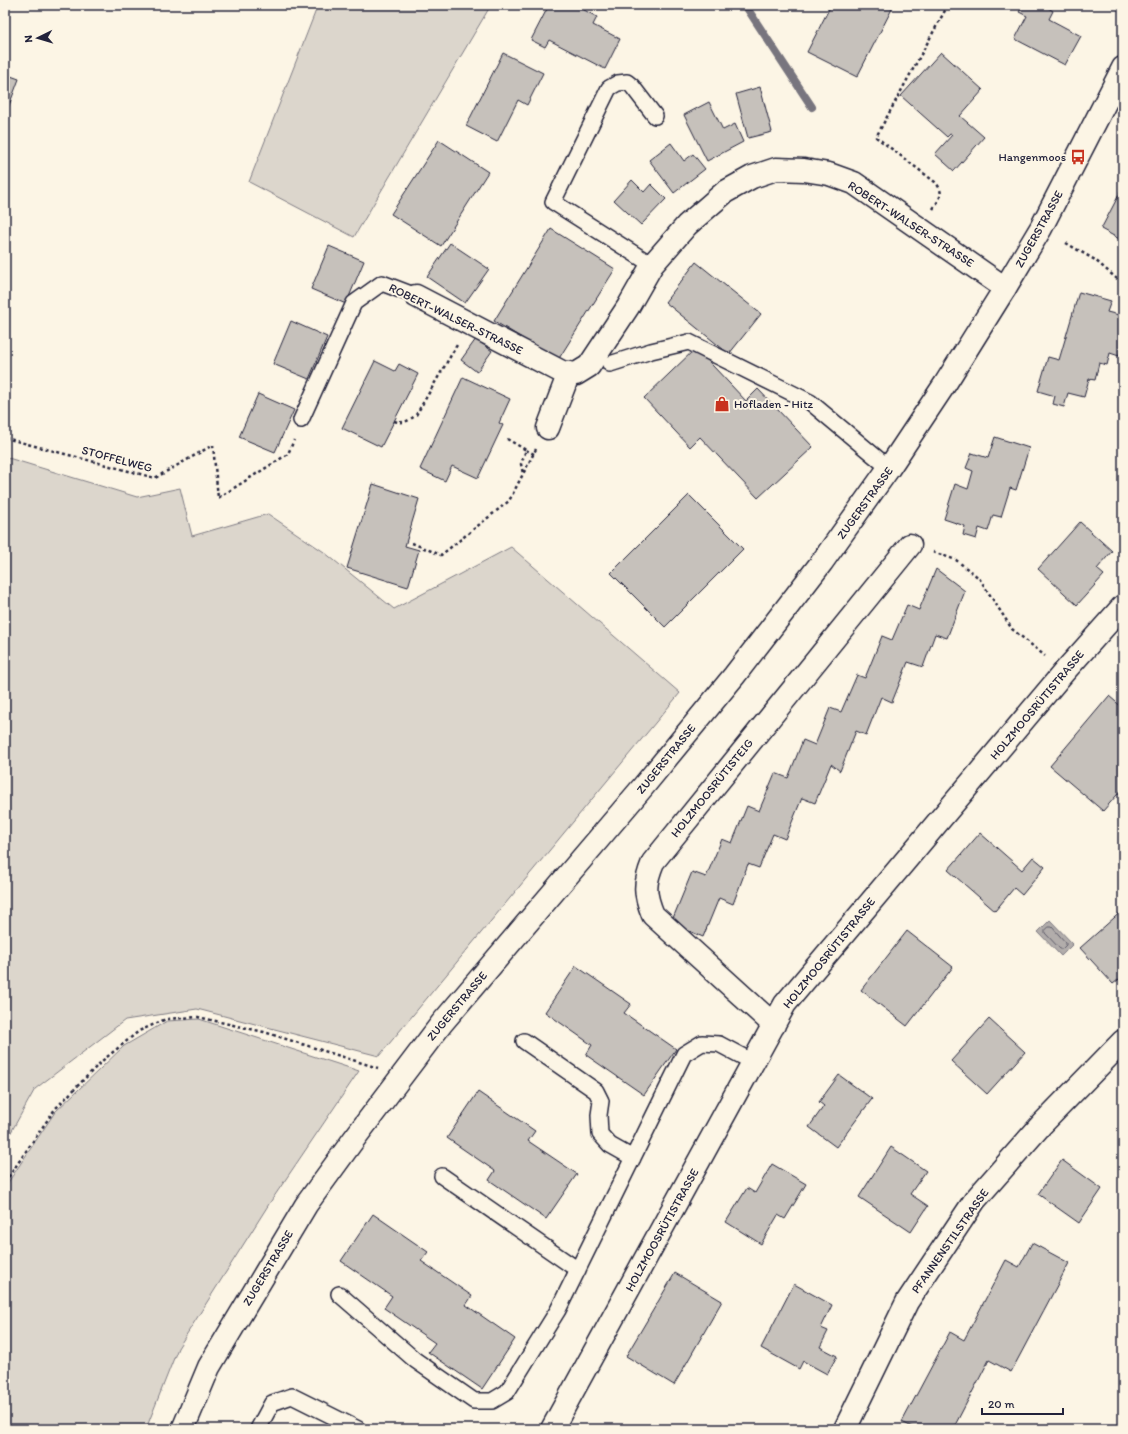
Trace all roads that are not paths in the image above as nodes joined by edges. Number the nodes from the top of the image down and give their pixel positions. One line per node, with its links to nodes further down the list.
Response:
1 (1123, 68): 4 (street, ZUGERSTRASSE)
2 (655, 116): 3 (lane)
3 (652, 265): 4 (street, ROBERT-WALSER-STRASSE); 7 (street, ROBERT-WALSER-STRASSE)
4 (1006, 288): 10 (street, ZUGERSTRASSE)
5 (416, 296): 7 (street, ROBERT-WALSER-STRASSE); 8 (lane, ROBERT-WALSER-STRASSE)
6 (610, 364): 10 (lane)
7 (569, 373): 9 (street)
8 (301, 420)
9 (548, 428)
10 (889, 468): 21 (street, ZUGERSTRASSE)
11 (910, 545): 13 (street, HOLZMOOSRÜTISTEIG)
12 (1123, 606): 13 (street, HOLZMOOSRÜTISTRASSE)
13 (774, 1025): 16 (street, HOLZMOOSRÜTISTRASSE)
14 (524, 1041): 17 (lane)
15 (1123, 1042): 25 (street, PFANNENSTILSTRASSE)
16 (753, 1062): 17 (lane); 24 (street, HOLZMOOSRÜTISTRASSE)
17 (633, 1158): 19 (lane)
18 (442, 1176): 19 (lane)
19 (578, 1270): 20 (lane)
20 (339, 1294)
21 (183, 1429)
22 (258, 1429): 23 (lane)
23 (358, 1429)
24 (552, 1429)
25 (845, 1429)

